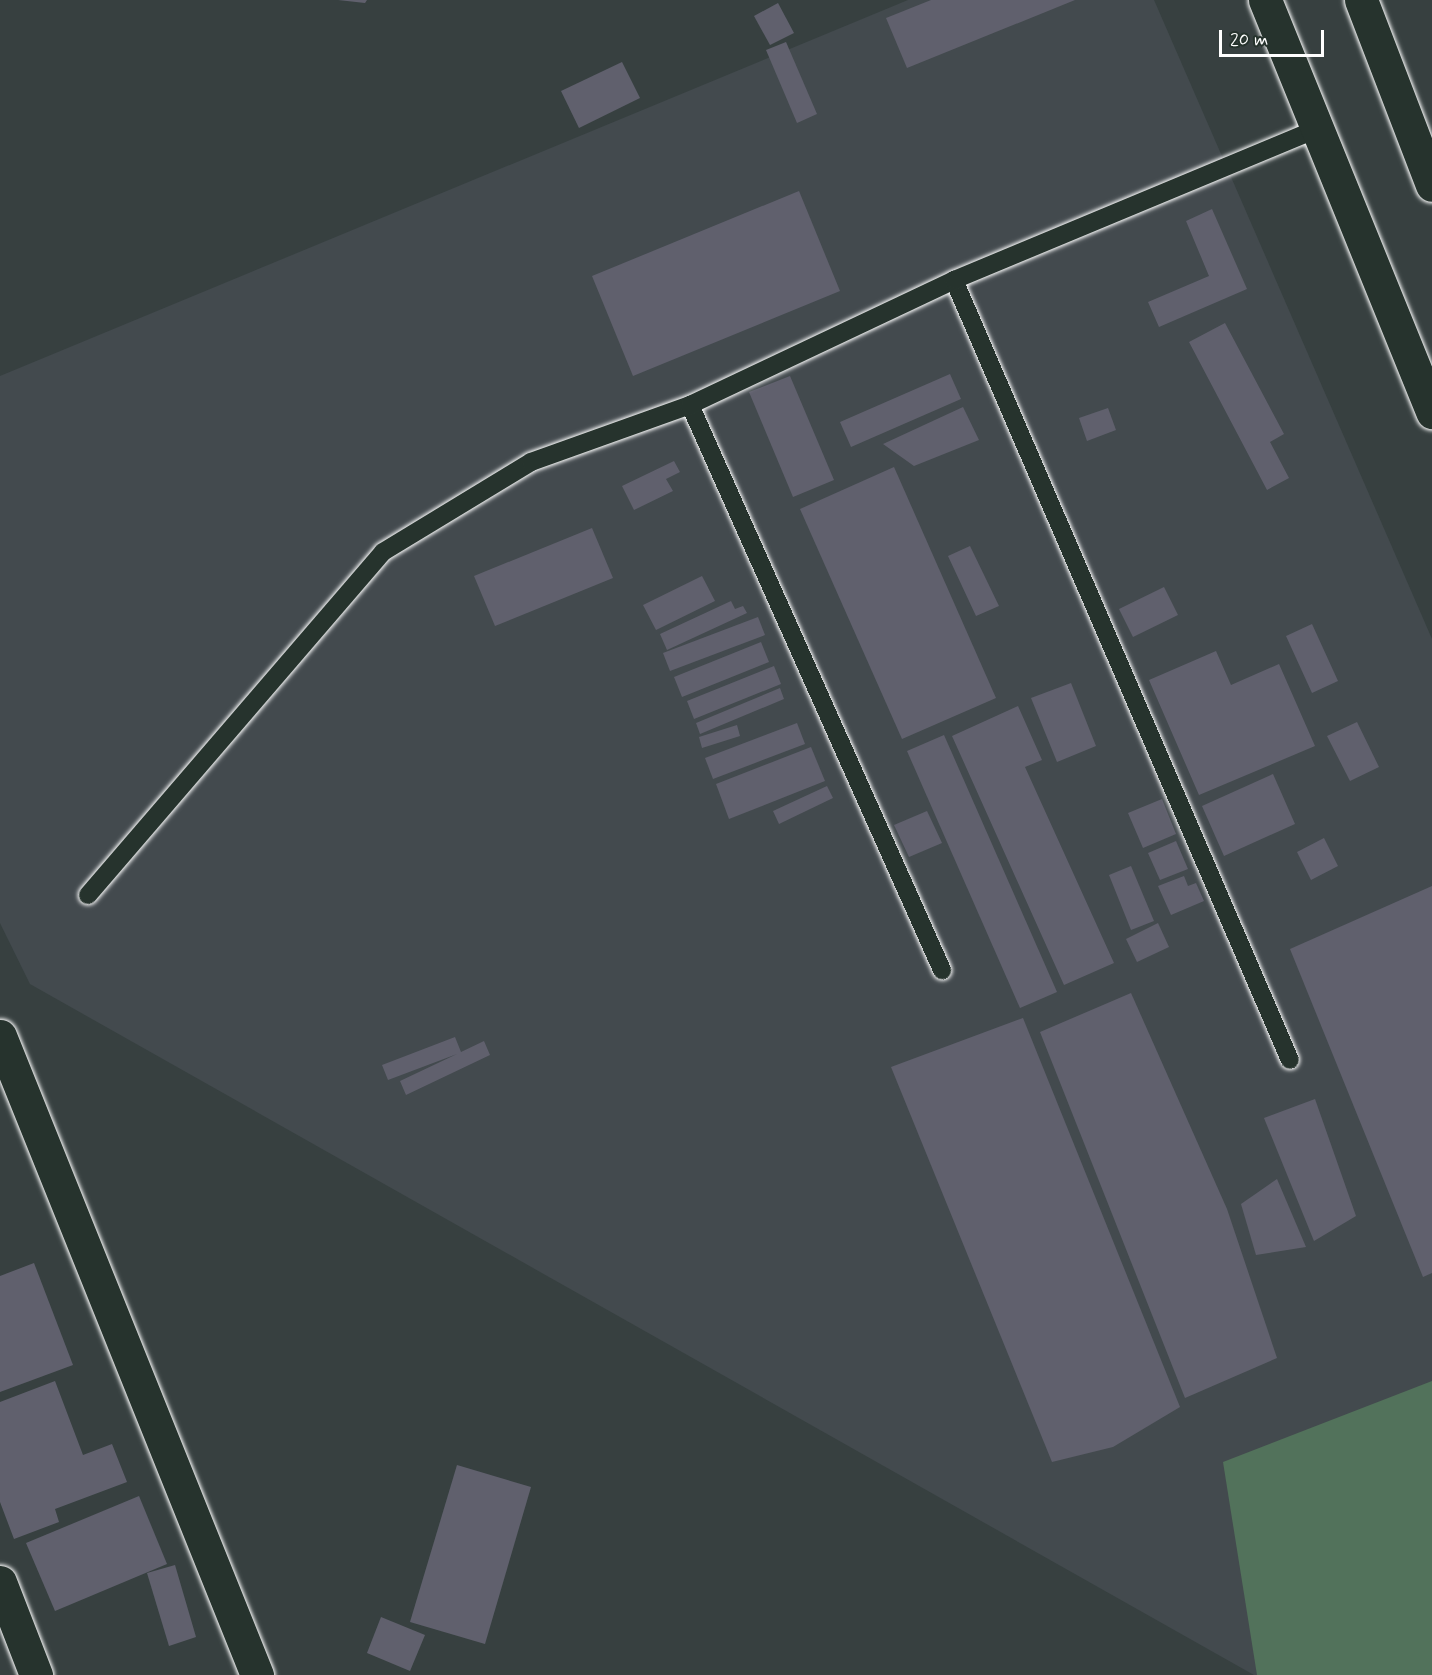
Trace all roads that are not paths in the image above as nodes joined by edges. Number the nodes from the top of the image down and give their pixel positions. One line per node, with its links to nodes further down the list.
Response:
1 (1265, 0): 3 (street)
2 (1361, 0): 4 (street)
3 (1316, 129): 5 (lane); 7 (street)
4 (1432, 184)
5 (954, 280): 6 (lane); 11 (lane)
6 (690, 405): 8 (lane); 9 (lane)
7 (1432, 412)
8 (88, 895)
9 (942, 970)
10 (0, 1036): 14 (street)
11 (1290, 1060)
12 (0, 1582): 13 (street)
13 (36, 1675)
14 (258, 1675)

